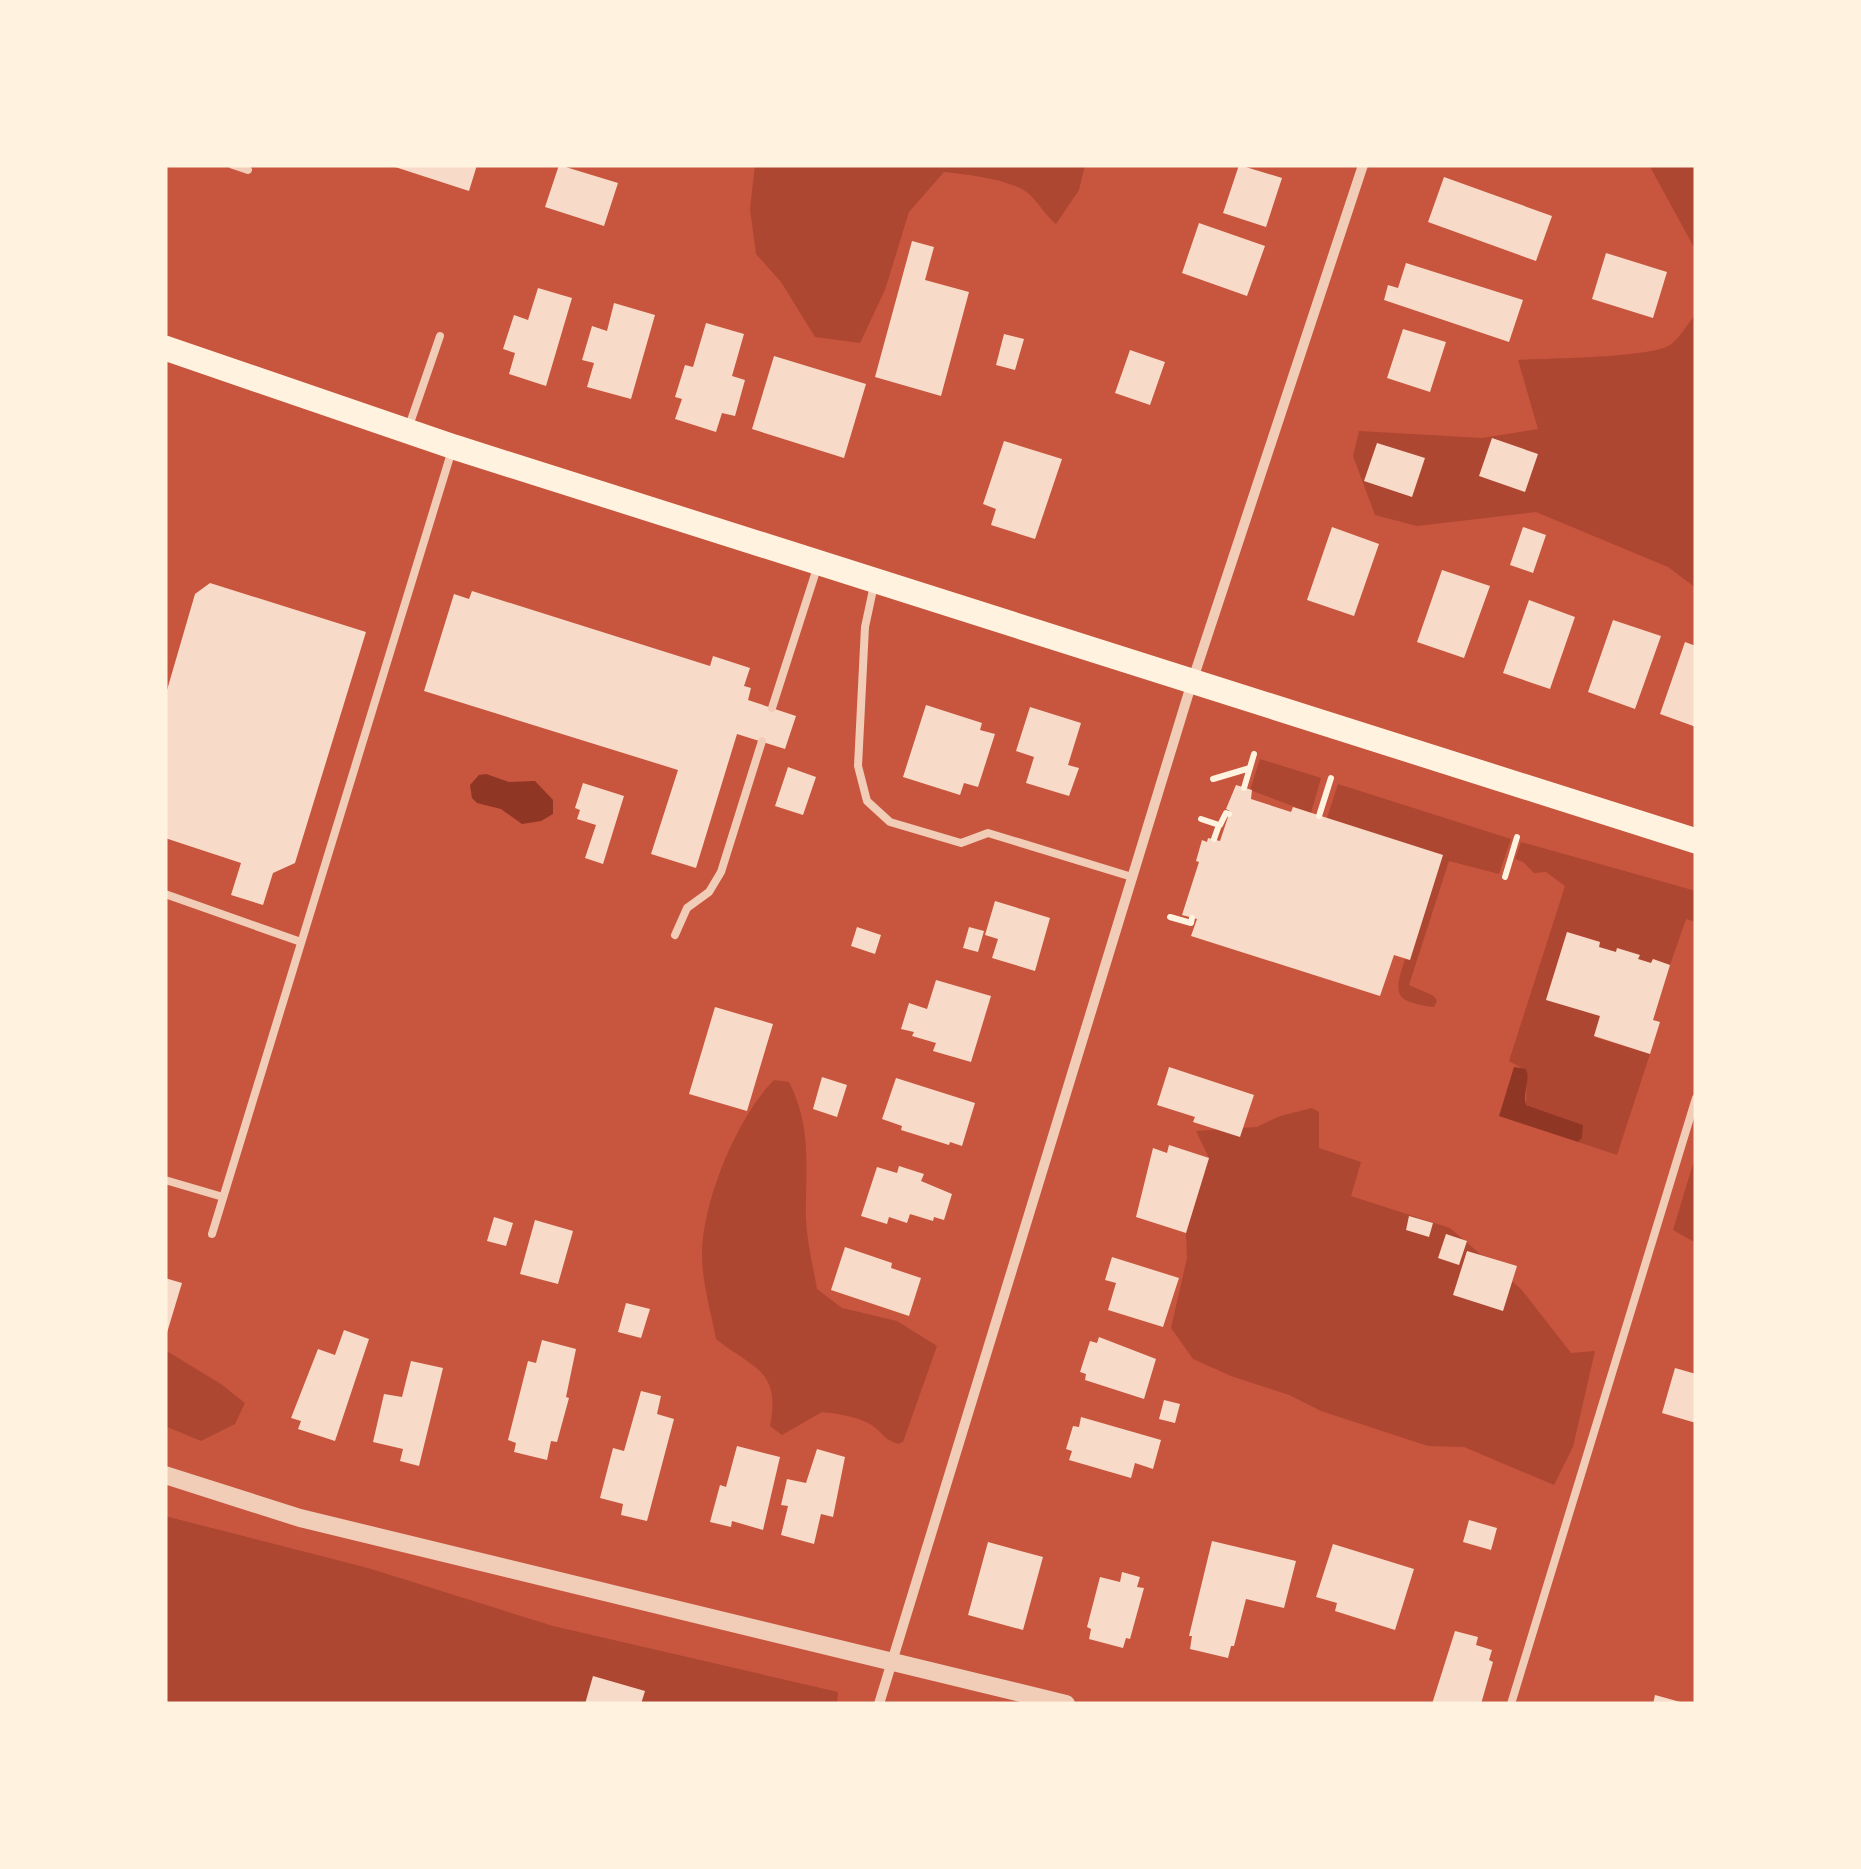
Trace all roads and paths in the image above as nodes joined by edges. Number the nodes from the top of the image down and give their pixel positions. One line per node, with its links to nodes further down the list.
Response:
1 (232, 165): 3 (lane)
2 (1363, 165): 10 (street)
3 (248, 170)
4 (440, 336): 6 (lane)
5 (165, 348): 6 (main road)
6 (407, 431): 7 (main road)
7 (454, 446): 8 (main road); 31 (lane)
8 (818, 563): 9 (main road); 11 (lane)
9 (874, 580): 10 (main road); 25 (lane)
10 (1192, 682): 24 (main road); 25 (street)
11 (772, 708)
12 (762, 742): 30 (lane)
13 (1254, 754): 14 (path)
14 (1250, 768): 16 (path); 17 (path)
15 (1330, 778): 19 (path)
16 (1213, 779)
17 (1244, 788)
18 (1229, 814): 21 (path)
19 (1319, 816)
20 (1201, 819): 21 (path)
21 (1219, 824): 23 (path)
22 (1516, 837): 26 (path)
23 (1214, 840)
24 (1696, 842)
25 (1132, 877): 37 (street)
26 (1504, 877)
27 (165, 894): 31 (lane)
28 (1170, 917): 29 (path)
29 (1192, 918)
30 (674, 935)
31 (301, 942): 34 (lane)
32 (1696, 1098): 40 (lane)
33 (165, 1180): 34 (lane)
34 (224, 1197): 35 (lane)
35 (212, 1234)
36 (165, 1475): 37 (street)
37 (892, 1662): 38 (street); 39 (street)
38 (879, 1704)
39 (1066, 1704)
40 (1510, 1704)

